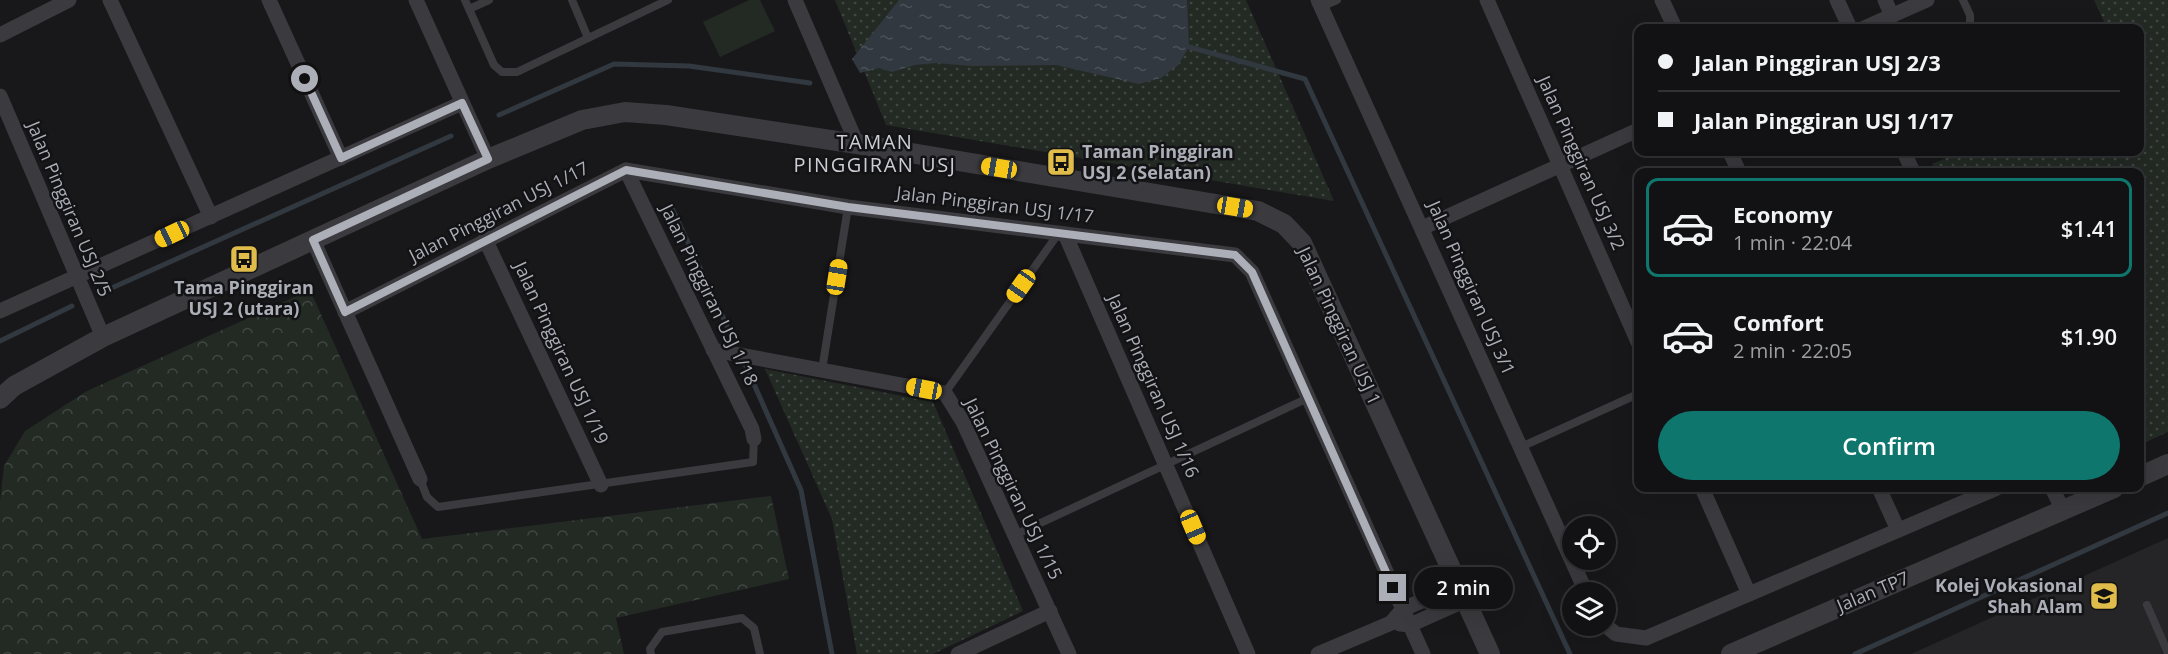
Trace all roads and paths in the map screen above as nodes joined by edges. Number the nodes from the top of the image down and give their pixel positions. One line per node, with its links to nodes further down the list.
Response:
1 (69, 0): 24 (street)
2 (110, 0): 35 (street)
3 (268, 0): 30 (street)
4 (416, 0): 27 (street)
5 (465, 0): 18 (lane)
6 (489, 0): 18 (lane)
7 (572, 0): 25 (lane)
8 (668, 0): 25 (lane)
9 (795, 0): 29 (street)
10 (1337, 0): 17 (lane)
11 (1487, 0): 32 (street, Jalan Pinggiran USJ 3/2)
12 (1662, 0): 20 (street)
13 (1837, 0): 21 (street)
14 (1885, 0): 19 (street)
15 (1927, 0): 19 (street)
16 (1963, 0): 23 (lane)
17 (1320, 3): 36 (street, Jalan Pinggiran USJ 3/1)
18 (469, 9): 25 (lane)
19 (1892, 16): 22 (street)
20 (1673, 24)
21 (1848, 24)
22 (1873, 24)
23 (1971, 24)
24 (0, 35)
25 (588, 38)
26 (0, 96): 40 (street, Jalan Pinggiran USJ 2/5)
27 (462, 103): 30 (street); 31 (street)
28 (1634, 132): 32 (street)
29 (857, 144): 31 (street, Jalan Pinggiran USJ 1); 67 (street, Jalan Pinggiran USJ 1)
30 (341, 158): 35 (street)
31 (488, 159): 39 (street, Jalan Pinggiran USJ 1)
32 (1560, 165): 36 (street); 43 (street, Jalan Pinggiran USJ 3/2)
33 (626, 170): 34 (street, Jalan Pinggiran USJ 1/17); 38 (street, Jalan Pinggiran USJ 1/17); 45 (street, Jalan Pinggiran USJ 1/18)
34 (848, 207): 37 (street, Jalan Pinggiran USJ 1/17); 46 (lane)
35 (211, 216): 40 (street)
36 (1422, 228): 52 (street, Jalan Pinggiran USJ 3/1)
37 (1062, 233): 47 (lane); 49 (street, Jalan Pinggiran USJ 1/17); 53 (street, Jalan Pinggiran USJ 1/16)
38 (485, 239): 42 (street, Jalan Pinggiran USJ 1/17); 57 (street, Jalan Pinggiran USJ 1/19)
39 (313, 240): 42 (street); 44 (street, Jalan Pinggiran USJ 1)
40 (77, 277): 41 (street); 44 (street, Jalan Pinggiran USJ 2/5)
41 (0, 311)
42 (345, 312): 56 (street)
43 (1634, 333)
44 (103, 337): 50 (street, Jalan Pinggiran USJ 1)
45 (713, 350): 46 (street, Jalan Pinggiran USJ 1/15); 51 (street, Jalan Pinggiran USJ 1/18)
46 (822, 370): 47 (street, Jalan Pinggiran USJ 1/15)
47 (945, 393): 65 (street, Jalan Pinggiran USJ 1/15)
48 (1634, 396): 52 (lane)
49 (1308, 398): 53 (lane); 70 (street, Jalan Pinggiran USJ 1/17)
50 (0, 399)
51 (754, 439): 57 (lane)
52 (1521, 447): 66 (street, Jalan Pinggiran USJ 3/1)
53 (1166, 464): 65 (lane); 80 (street, Jalan Pinggiran USJ 1/16)
54 (2168, 464): 55 (street)
55 (2144, 475)
56 (420, 479): 57 (lane)
57 (601, 485)
58 (1704, 492): 68 (street)
59 (1881, 492): 64 (street)
60 (1988, 492): 64 (street)
61 (2054, 492): 63 (street)
62 (2105, 492): 63 (street, Jalan TP7)
63 (2062, 510): 84 (street, Jalan TP7)
64 (1898, 530): 68 (street)
65 (1015, 534): 71 (street, Jalan Pinggiran USJ 1/15)
66 (1582, 582)
67 (1463, 593): 70 (street); 73 (street); 83 (street, Jalan Pinggiran USJ 1)
68 (1749, 594): 74 (street)
69 (2147, 605): 75 (lane)
70 (1403, 609): 72 (street); 73 (street, Jalan Pinggiran USJ 1/17)
71 (1050, 611): 78 (street); 79 (street, Jalan Pinggiran USJ 1/15)
72 (1391, 623): 73 (street); 81 (street)
73 (1410, 625): 82 (street, Jalan Pinggiran USJ 1/17)
74 (1616, 634)
75 (2168, 653)
76 (651, 654): 77 (lane)
77 (760, 654)
78 (958, 654)
79 (1070, 654)
80 (1248, 654)
81 (1318, 654)
82 (1423, 654)
83 (1490, 654)
84 (1731, 654)

